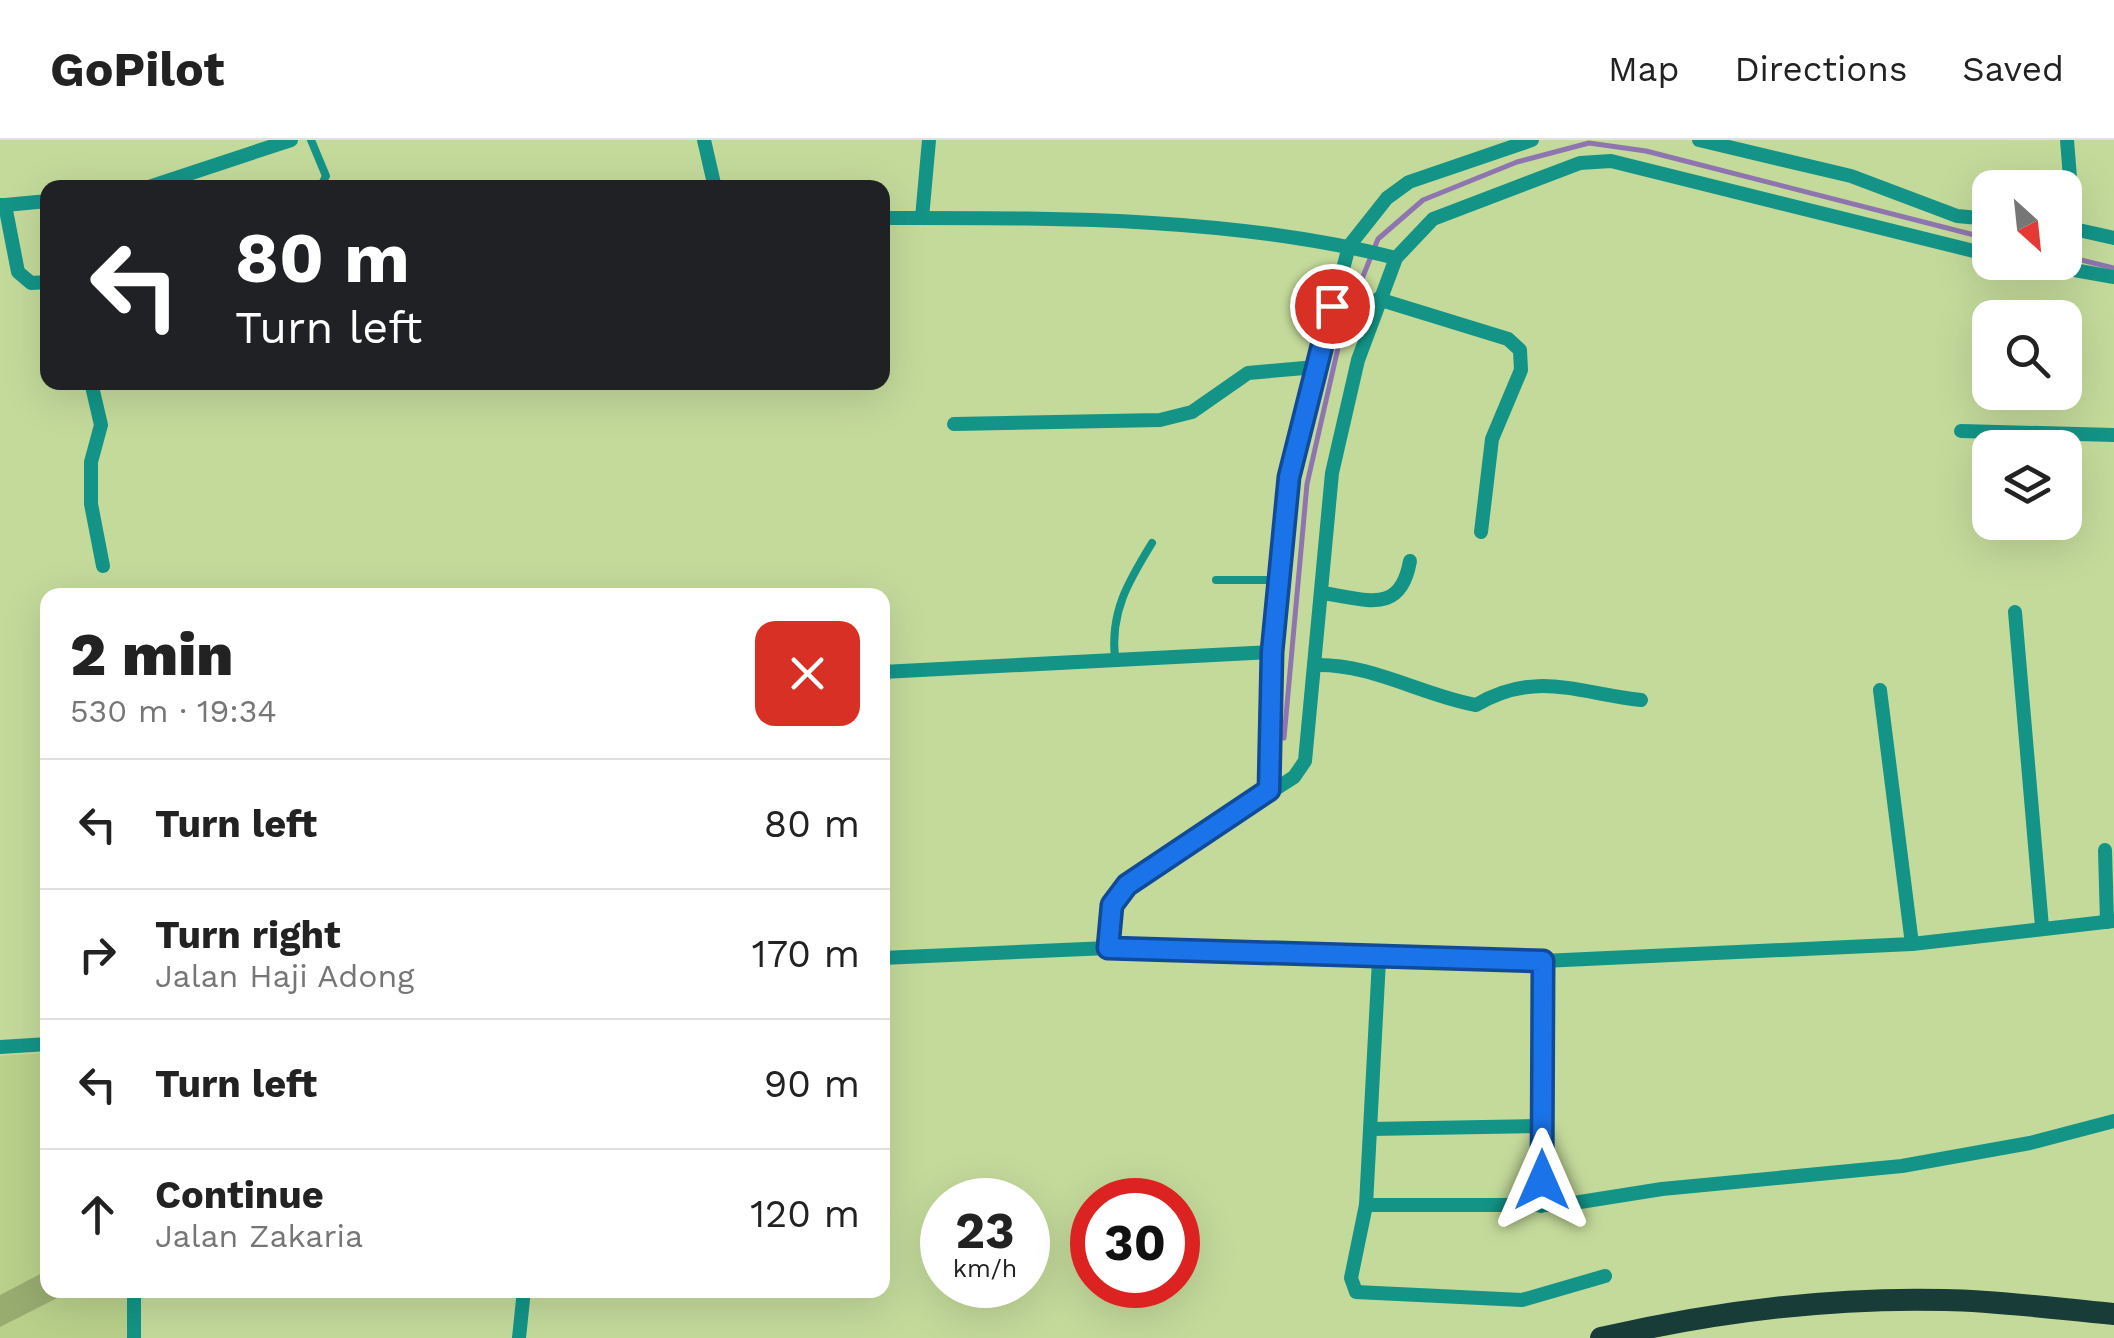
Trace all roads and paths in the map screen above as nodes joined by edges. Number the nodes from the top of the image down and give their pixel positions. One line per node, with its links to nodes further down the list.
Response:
1 (291, 140): 9 (street)
2 (311, 140): 10 (lane)
3 (704, 140): 11 (street)
4 (929, 140): 16 (street)
5 (1532, 140): 19 (street)
6 (1699, 140): 14 (street)
7 (2067, 140): 8 (street)
8 (2069, 170)
9 (170, 180)
10 (324, 180)
11 (713, 180)
12 (40, 203): 13 (street)
13 (3, 205): 24 (street)
14 (1972, 217)
15 (890, 218): 16 (street)
16 (922, 218): 19 (street)
17 (2082, 231): 18 (street)
18 (2114, 238)
19 (1354, 246): 21 (street); 26 (street)
20 (1972, 251): 21 (street)
21 (1391, 257): 25 (street)
22 (2082, 271): 23 (street)
23 (2114, 277)
24 (40, 282)
25 (1378, 299): 31 (street); 37 (street)
26 (1316, 368): 28 (street); 36 (street)
27 (93, 390): 34 (street)
28 (954, 424)
29 (1961, 431): 30 (street)
30 (2114, 435)
31 (1482, 532)
32 (1152, 543): 40 (lane)
33 (1410, 561): 37 (street)
34 (102, 566)
35 (1216, 580): 36 (lane)
36 (1279, 580): 39 (street)
37 (1321, 593): 41 (street)
38 (2015, 612): 48 (street)
39 (1272, 652): 40 (street); 45 (street)
40 (1115, 658): 42 (street)
41 (1314, 665): 44 (street); 45 (street)
42 (890, 672)
43 (1880, 690): 49 (street)
44 (1642, 700)
45 (1269, 790): 50 (street)
46 (2105, 850): 47 (street)
47 (2111, 922): 48 (street)
48 (2042, 927): 49 (street)
49 (1912, 944): 53 (street)
50 (1108, 948): 51 (street); 52 (street)
51 (890, 958)
52 (1379, 960): 53 (street); 58 (street)
53 (1543, 961): 57 (street)
54 (40, 1044): 55 (street)
55 (0, 1046)
56 (2114, 1121): 60 (street)
57 (1542, 1126): 58 (street); 60 (street)
58 (1370, 1130): 59 (street)
59 (1366, 1205): 60 (street); 61 (street)
60 (1541, 1206)
61 (1605, 1276)
62 (134, 1298): 67 (street)
63 (523, 1298): 68 (street)
64 (2114, 1306): 65 (highway)
65 (2048, 1308): 66 (highway); 69 (highway)
66 (2114, 1314)
67 (134, 1338)
68 (519, 1338)
69 (1601, 1338)

